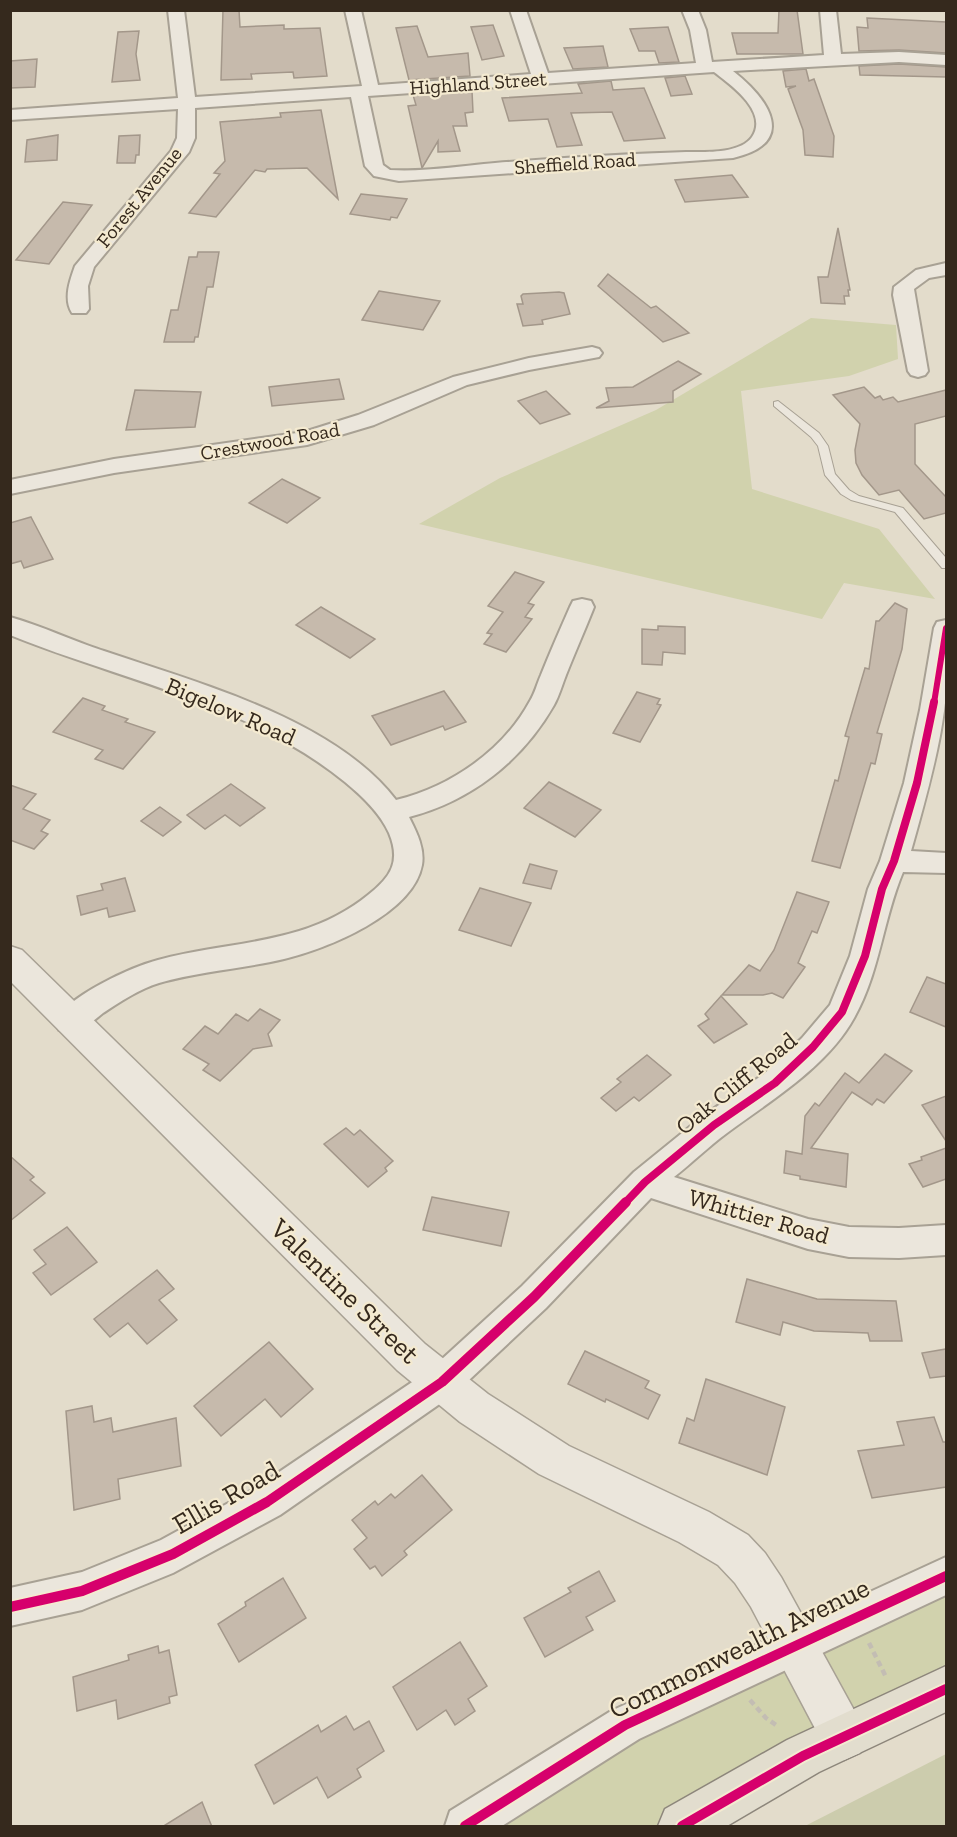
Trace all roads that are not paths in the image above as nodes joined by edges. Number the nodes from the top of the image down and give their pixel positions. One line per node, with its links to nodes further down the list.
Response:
1 (176, 10): 11 (street, Forest Avenue)
2 (353, 10): 10 (street, Sheffield Road)
3 (518, 10): 9 (street)
4 (690, 10): 8 (street)
5 (828, 10): 6 (street)
6 (833, 59): 7 (street, Highland Street); 8 (street, Highland Street)
7 (946, 60)
8 (712, 67): 9 (street, Highland Street); 10 (street, Sheffield Road)
9 (541, 79): 10 (street, Highland Street)
10 (364, 90): 11 (street, Highland Street)
11 (187, 102): 12 (street, Highland Street); 14 (street, Forest Avenue)
12 (10, 115)
13 (946, 269): 16 (street)
14 (79, 309)
15 (592, 353): 18 (street, Crestwood Road)
16 (918, 371)
17 (778, 404): 19 (lane)
18 (10, 487)
19 (946, 565)
20 (582, 607): 23 (street)
21 (10, 625): 23 (street, Bigelow Road)
22 (946, 628): 24 (street, Oak Cliff Road)
23 (390, 812): 27 (street, Bigelow Road)
24 (894, 861): 25 (street); 28 (street, Oak Cliff Road)
25 (946, 863)
26 (10, 959): 27 (street, Valentine Street)
27 (70, 1022): 30 (street, Valentine Street)
28 (645, 1182): 29 (street, Whittier Road); 30 (street, Oak Cliff Road)
29 (946, 1240)
30 (442, 1382): 32 (street, Ellis Road); 33 (street, Valentine Street)
31 (946, 1576): 33 (street, Commonwealth Avenue)
32 (10, 1608)
33 (795, 1644): 35 (street, Valentine Street); 36 (street, Commonwealth Avenue)
34 (946, 1689): 35 (main road)
35 (844, 1737): 37 (main road)
36 (465, 1827)
37 (682, 1827)

